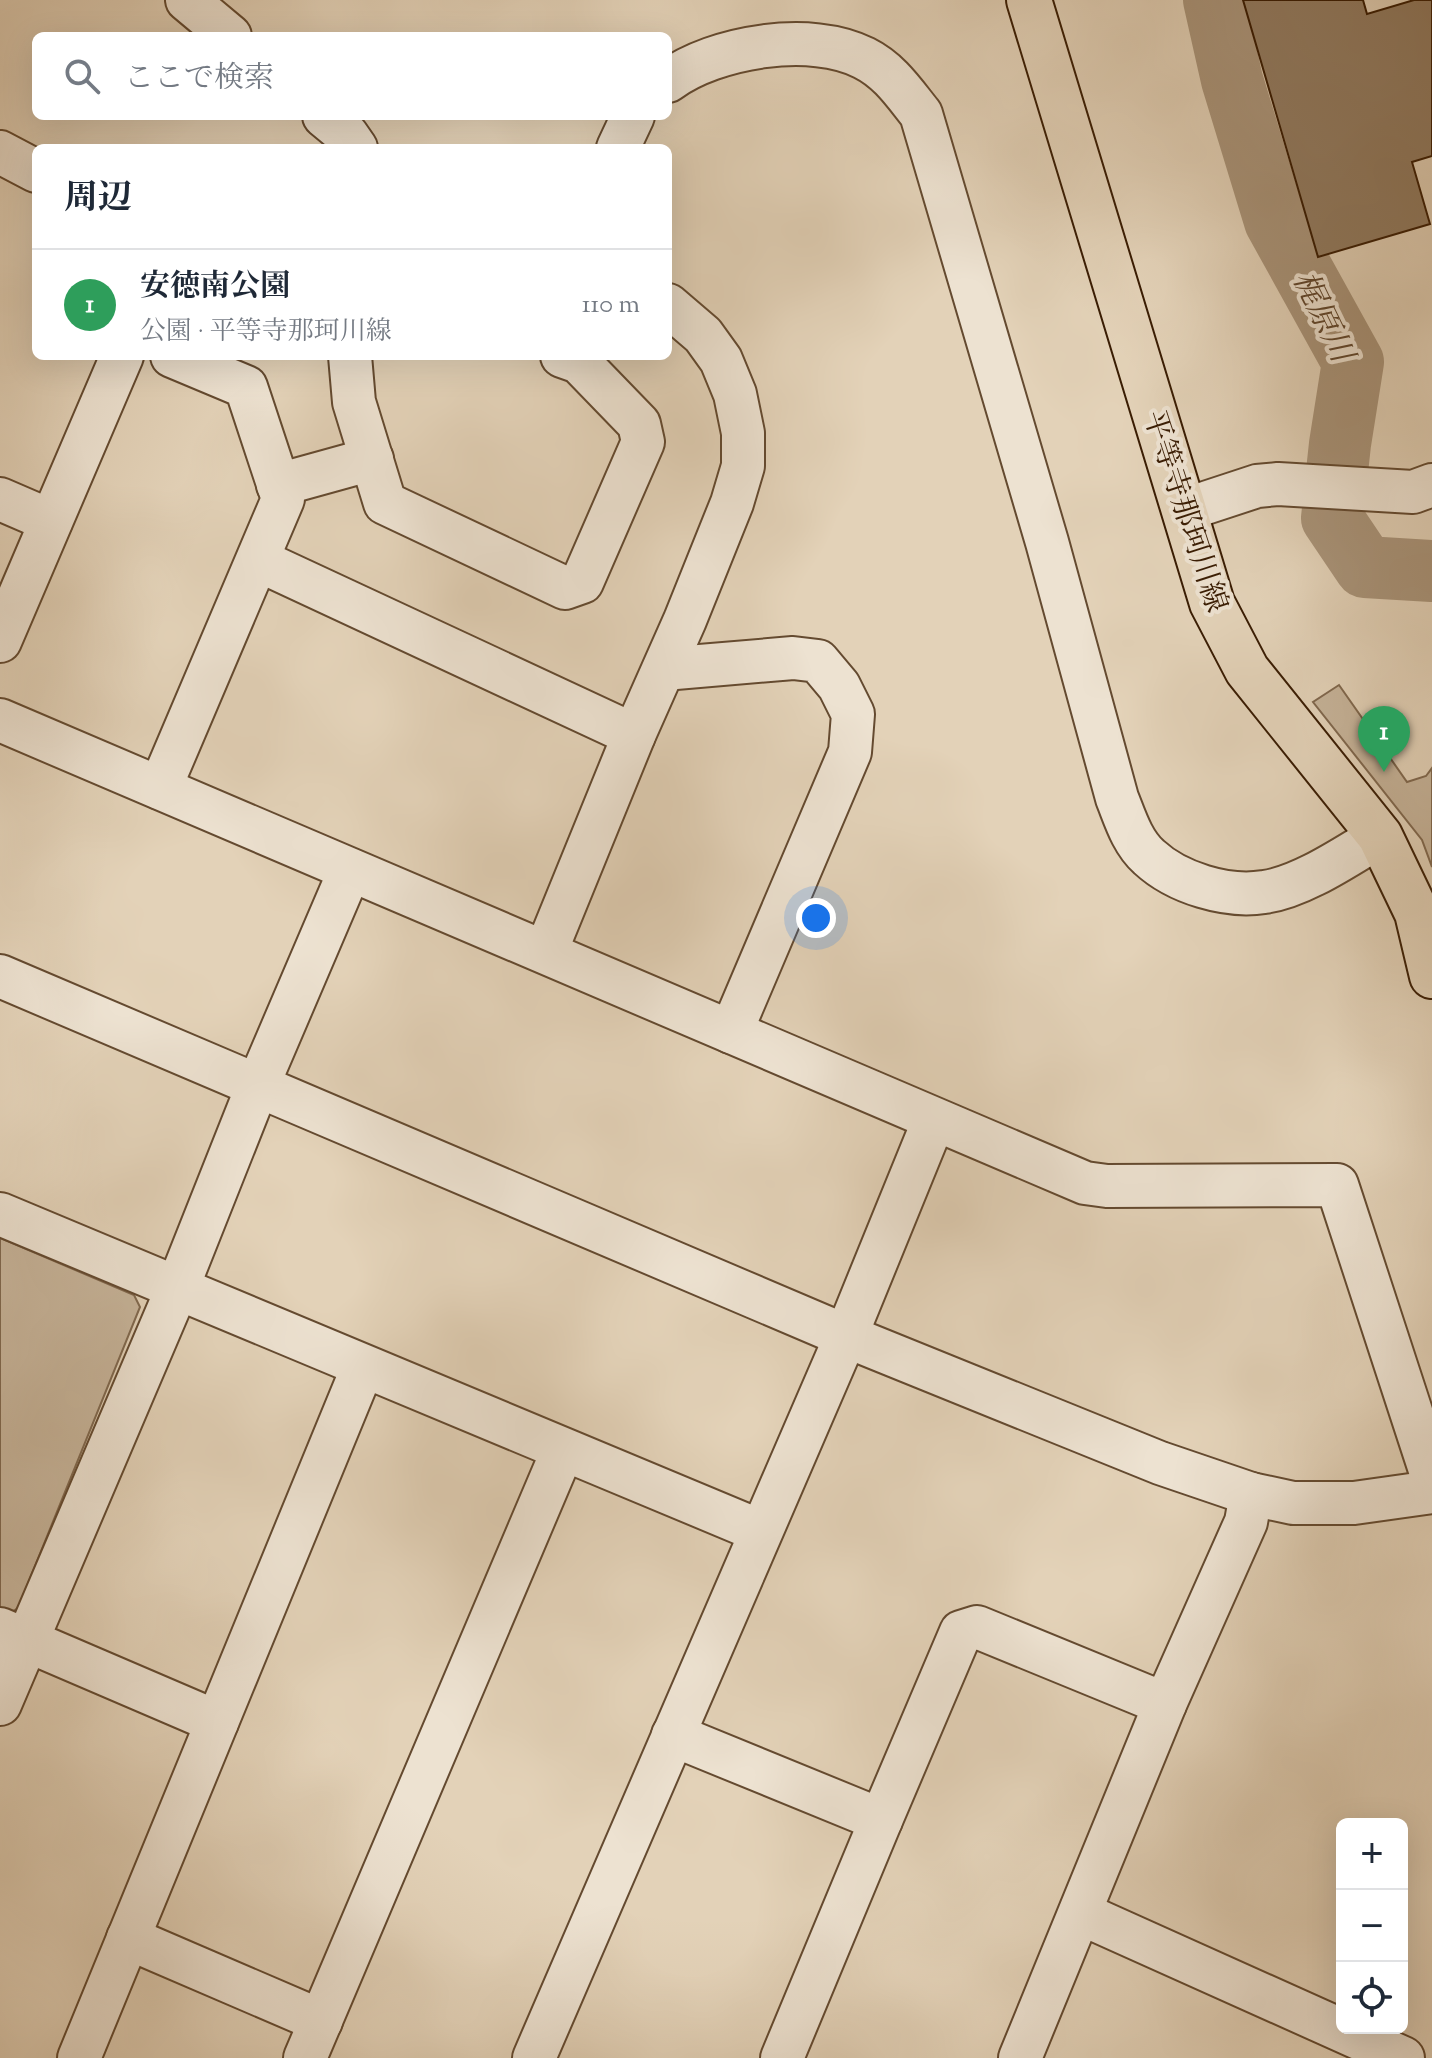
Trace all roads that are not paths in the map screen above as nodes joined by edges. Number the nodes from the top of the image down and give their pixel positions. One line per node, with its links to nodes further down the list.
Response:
1 (187, 0): 3 (street)
2 (1029, 0): 20 (main road, 平等寺那珂川線)
3 (225, 32)
4 (672, 79): 28 (street)
5 (329, 120): 7 (street)
6 (631, 120): 8 (street)
7 (353, 144)
8 (620, 144)
9 (0, 152): 10 (street)
10 (32, 169)
11 (672, 308): 24 (street)
12 (120, 360): 21 (street)
13 (182, 360): 17 (street)
14 (350, 360): 16 (street)
15 (573, 360): 16 (street)
16 (372, 459): 17 (street)
17 (278, 485): 22 (street)
18 (1432, 485): 20 (street)
19 (0, 499): 21 (street)
20 (1184, 510): 28 (main road, 平等寺那珂川線)
21 (51, 521): 23 (street)
22 (258, 560): 26 (street); 27 (street)
23 (0, 641)
24 (664, 669): 26 (street); 33 (street)
25 (0, 720): 27 (street)
26 (634, 735): 30 (street)
27 (160, 788): 29 (street)
28 (1380, 836): 32 (main road, 平等寺那珂川線)
29 (350, 870): 30 (street); 34 (street)
30 (546, 951): 33 (street)
31 (0, 976): 34 (street)
32 (1432, 976)
33 (731, 1032): 35 (street)
34 (258, 1085): 37 (street); 38 (street)
35 (934, 1120): 38 (street); 41 (street)
36 (0, 1214): 37 (street)
37 (177, 1289): 39 (street); 45 (street)
38 (846, 1336): 43 (street); 44 (street)
39 (363, 1367): 40 (street); 48 (street)
40 (563, 1450): 44 (street); 53 (street)
41 (1432, 1476)
42 (1432, 1492): 43 (street)
43 (1251, 1494): 47 (street)
44 (760, 1531): 49 (street)
45 (14, 1634): 46 (street); 48 (street)
46 (0, 1704)
47 (1165, 1704): 50 (street); 51 (street)
48 (217, 1722): 52 (street)
49 (673, 1735): 50 (street); 55 (street)
50 (881, 1820): 56 (street)
51 (1080, 1913): 57 (street); 58 (street)
52 (128, 1938): 53 (street); 54 (street)
53 (313, 2040)
54 (79, 2058)
55 (534, 2058)
56 (782, 2058)
57 (1020, 2058)
58 (1403, 2058)

